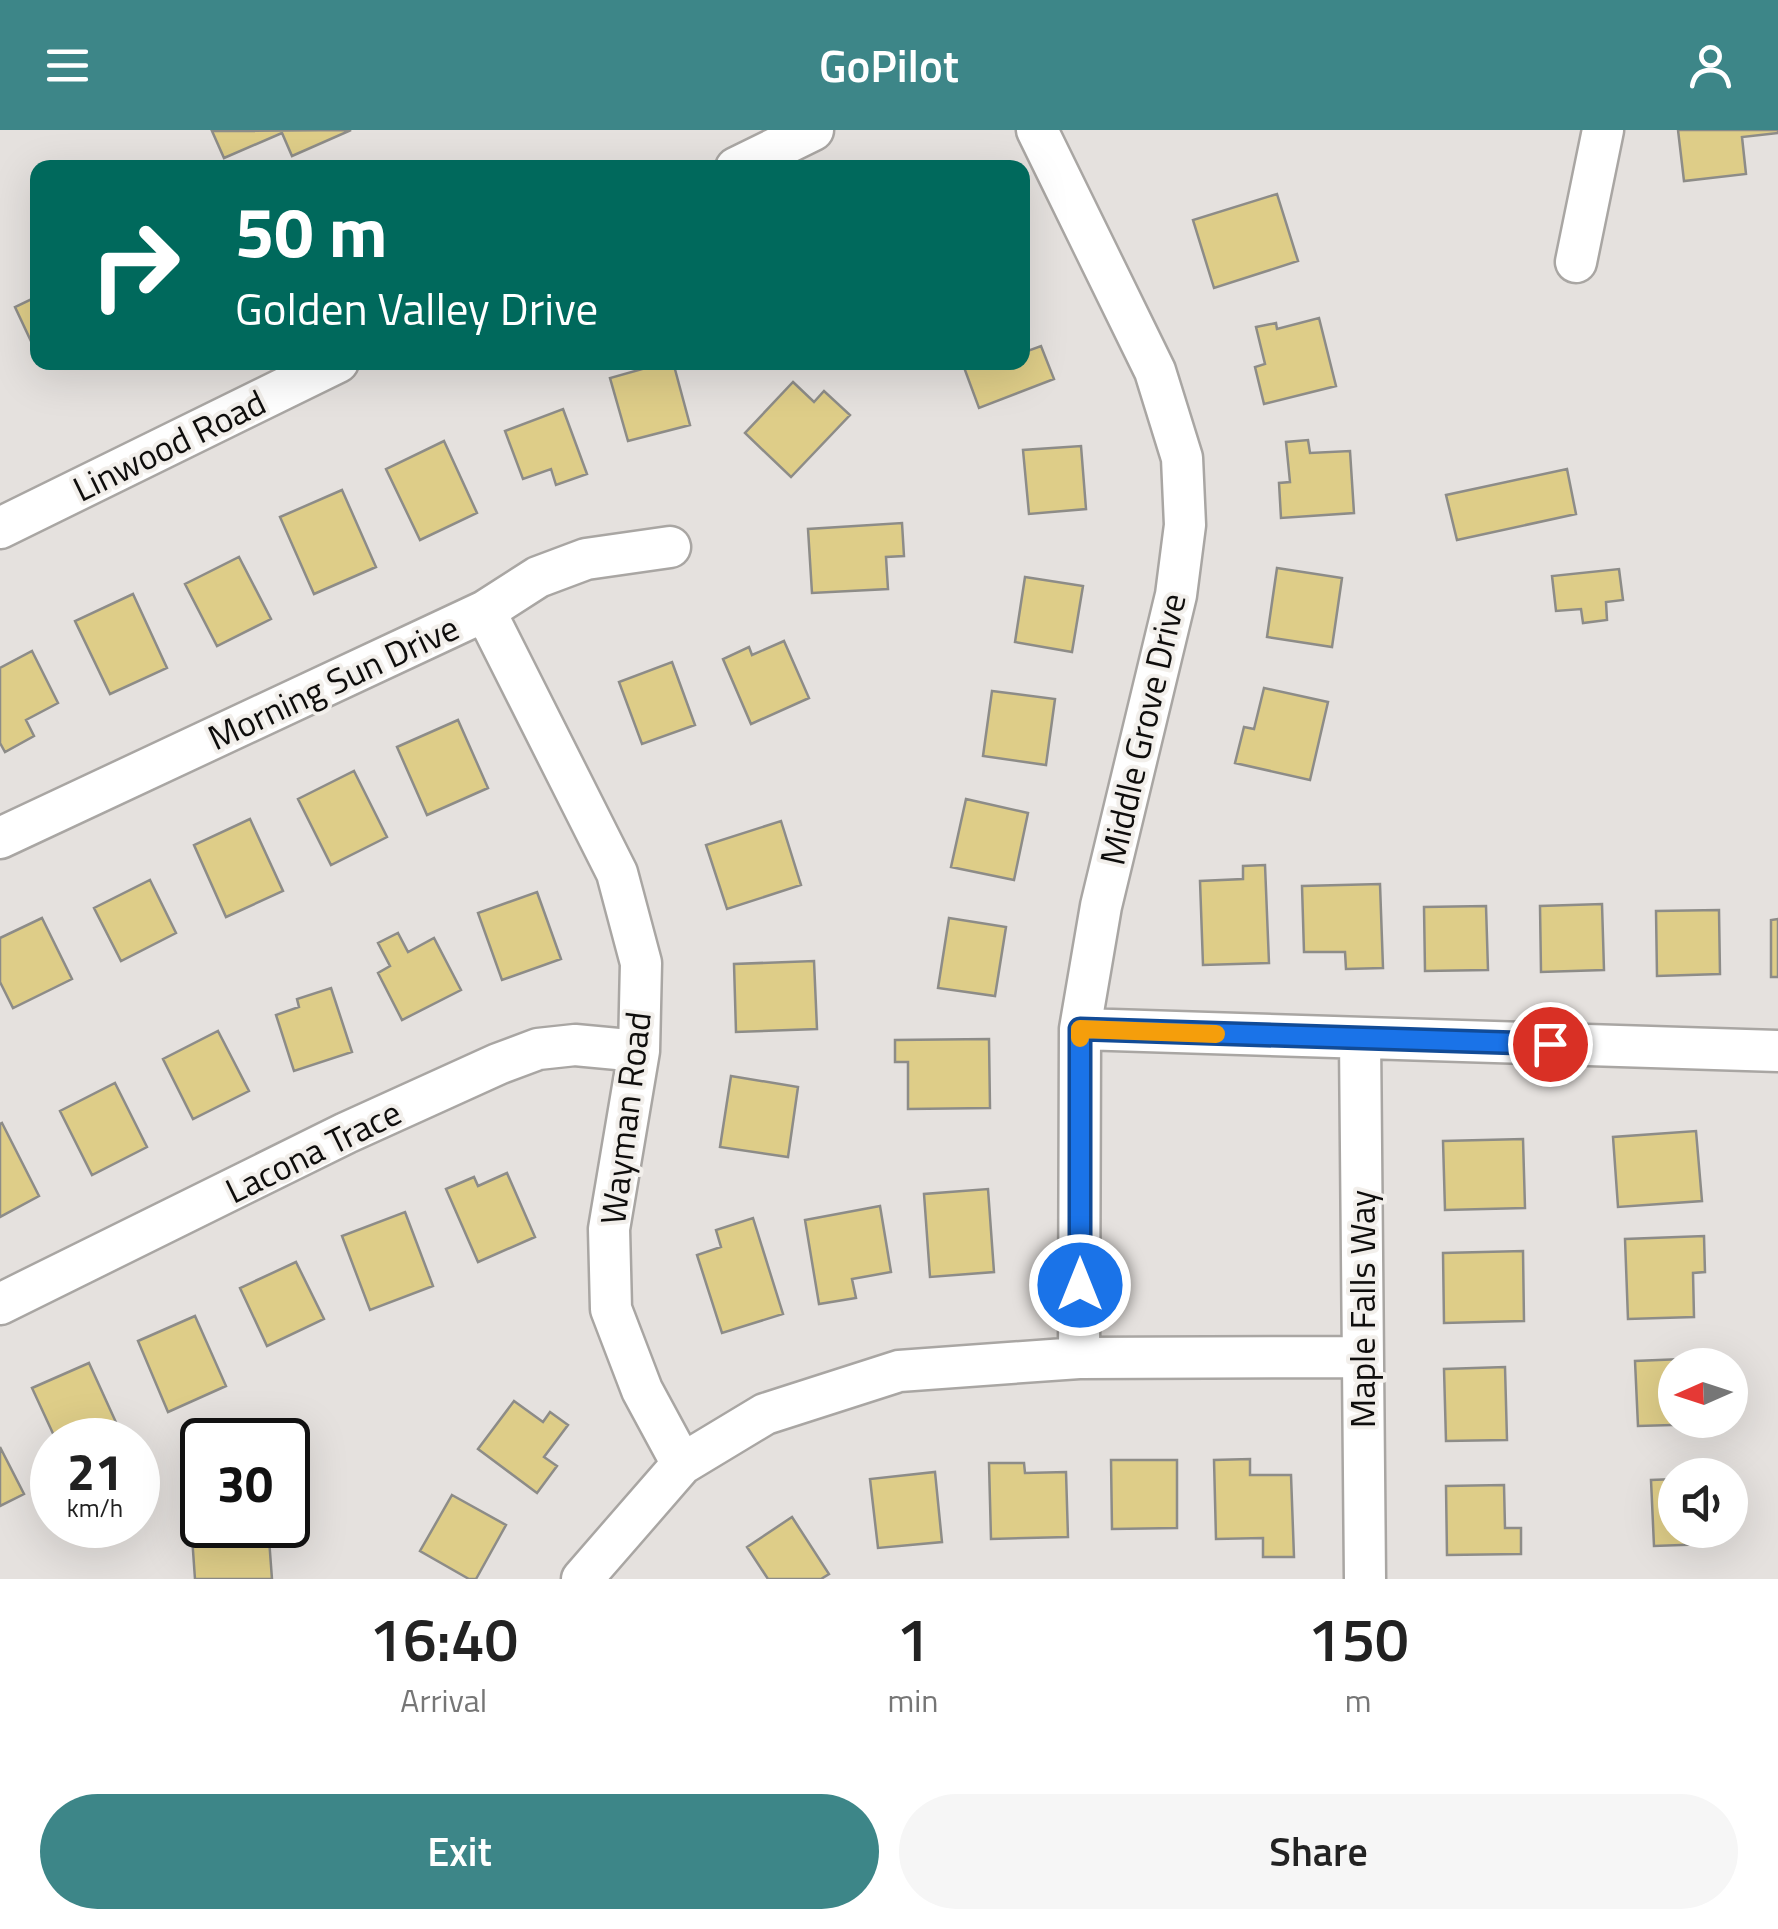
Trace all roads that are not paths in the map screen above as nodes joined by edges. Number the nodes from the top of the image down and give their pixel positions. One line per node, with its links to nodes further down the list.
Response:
1 (813, 130): 4 (street)
2 (1037, 130): 11 (street, Middle Grove Drive)
3 (1603, 130): 5 (street)
4 (752, 160)
5 (1576, 262)
6 (322, 370): 7 (street, Linwood Road)
7 (0, 528)
8 (670, 547): 9 (street, Morning Sun Drive)
9 (485, 611): 10 (street, Morning Sun Drive); 13 (street, Wayman Road)
10 (0, 838)
11 (1080, 1029): 12 (street); 17 (street, Middle Grove Drive)
12 (1360, 1039): 14 (street); 16 (street, Maple Falls Way)
13 (640, 1051): 15 (street, Lacona Trace); 18 (street, Wayman Road)
14 (1778, 1051)
15 (0, 1304)
16 (1362, 1357): 17 (street); 20 (street, Maple Falls Way)
17 (1079, 1358): 18 (street)
18 (682, 1464): 19 (street)
19 (582, 1579)
20 (1365, 1579)

